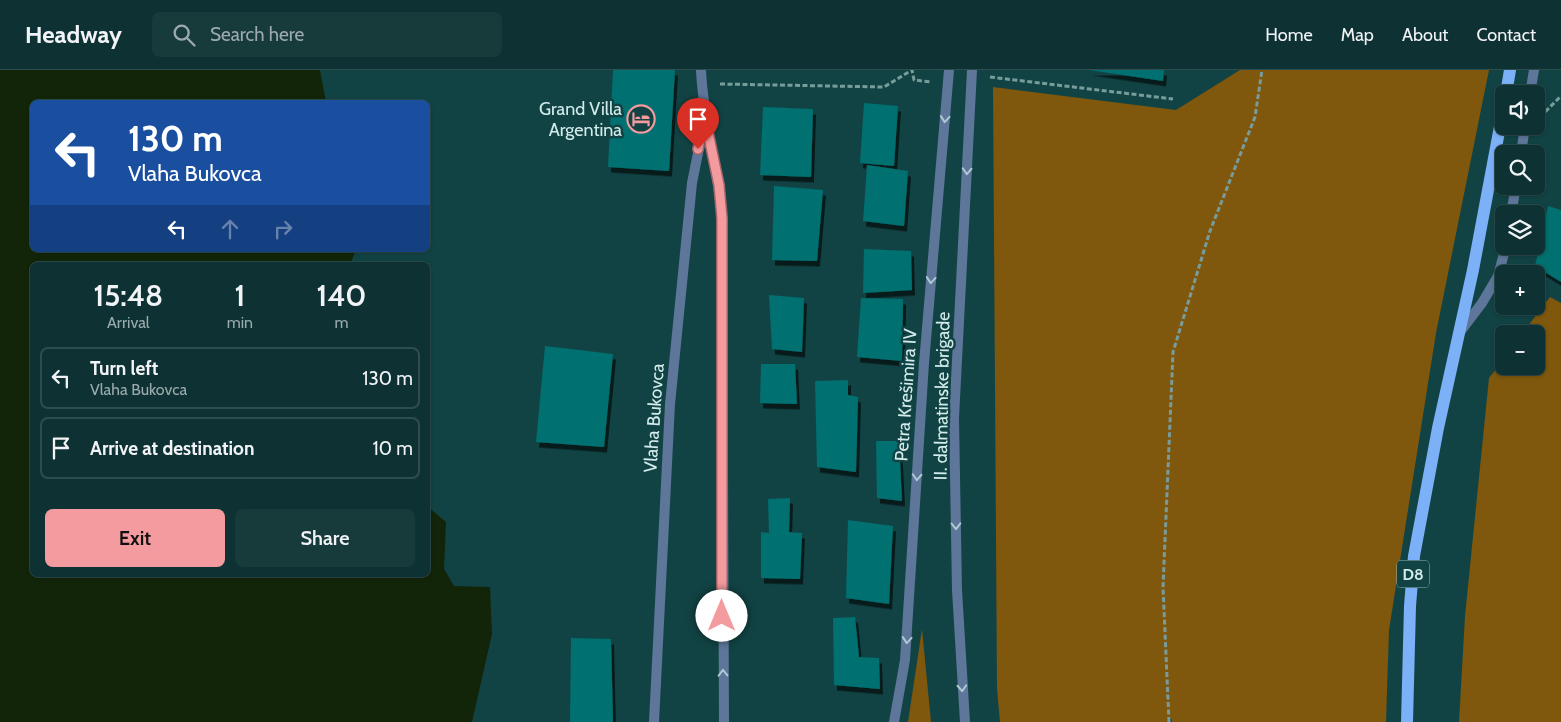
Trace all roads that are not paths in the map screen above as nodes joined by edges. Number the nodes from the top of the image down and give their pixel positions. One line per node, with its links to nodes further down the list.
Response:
1 (701, 70): 8 (street)
2 (949, 70): 14 (street, Petra Krešimira IV, one-way to 14)
3 (1510, 70): 6 (main road)
4 (1534, 70): 7 (street)
5 (972, 72): 15 (street, II. dalmatinske brigade, one-way to 15)
6 (1508, 85)
7 (1532, 85)
8 (705, 118): 12 (street, Vlaha Bukovca); 13 (street, one-way to 8)
9 (1498, 135): 11 (main road, D8)
10 (1504, 255): 11 (street)
11 (1458, 335): 16 (main road, D8)
12 (654, 722)
13 (724, 722)
14 (894, 722)
15 (965, 722)
16 (1408, 722)

